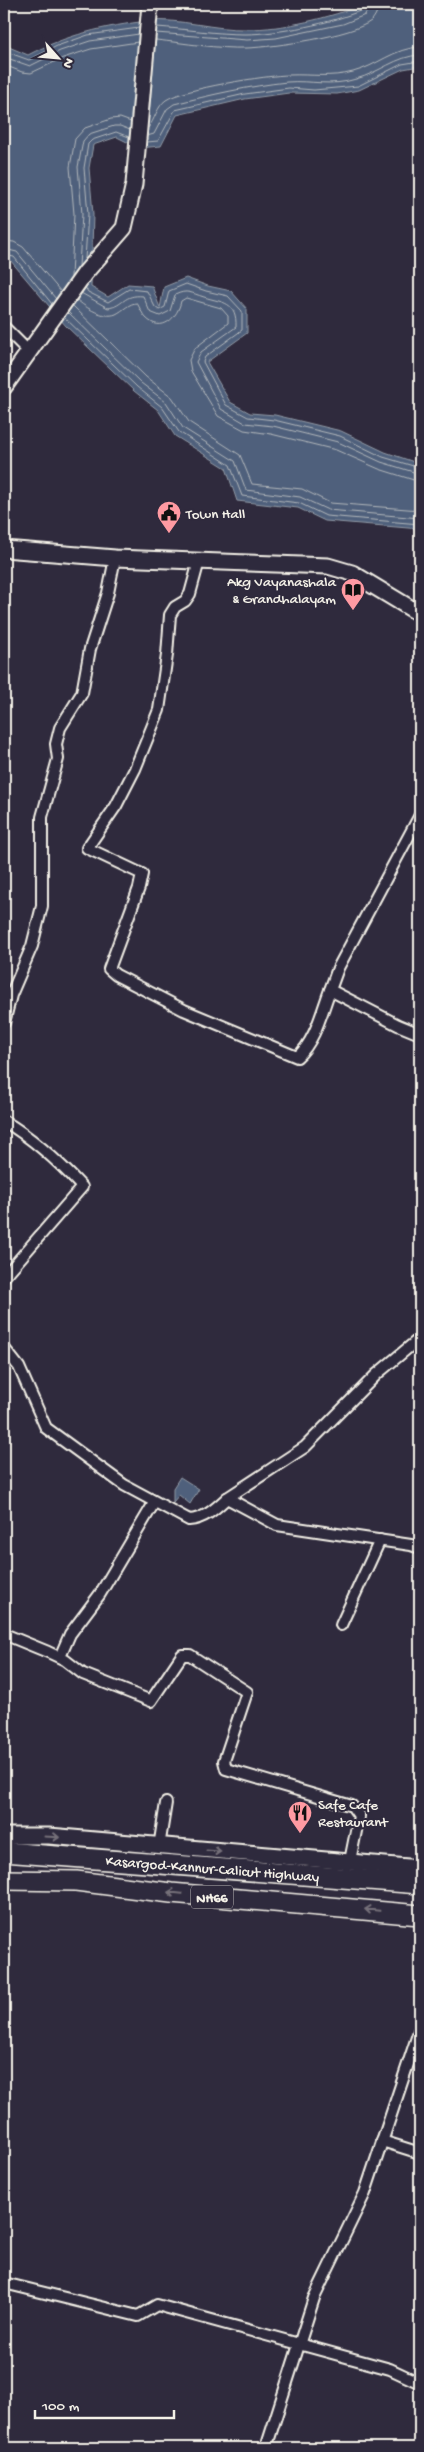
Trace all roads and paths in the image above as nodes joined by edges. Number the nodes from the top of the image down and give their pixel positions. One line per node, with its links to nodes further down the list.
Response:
1 (150, 4): 3 (main road)
2 (4, 327): 3 (street)
3 (29, 352): 4 (main road)
4 (4, 387)
5 (4, 549): 6 (main road)
6 (115, 558): 7 (main road); 11 (street)
7 (199, 562): 8 (main road); 10 (street)
8 (420, 614)
9 (420, 815): 10 (street)
10 (330, 990): 12 (street)
11 (4, 1023)
12 (420, 1034)
13 (4, 1121): 14 (street)
14 (4, 1277)
15 (420, 1338): 17 (street)
16 (4, 1348): 18 (street)
17 (228, 1498): 18 (street); 19 (street)
18 (154, 1503): 23 (street)
19 (380, 1540): 20 (street); 21 (street)
20 (420, 1548)
21 (342, 1625)
22 (4, 1634): 23 (street)
23 (60, 1658): 28 (street)
24 (166, 1803): 26 (street)
25 (4, 1836): 26 (main road, one-way to 26)
26 (159, 1846): 28 (main road, one-way to 28)
27 (4, 1852): 31 (highway, Kasargod-Kannur-Calicut Highway / NH66)
28 (350, 1862): 29 (main road)
29 (420, 1868)
30 (4, 1880): 32 (highway, Kasargod-Kannur-Calicut Highway / NH66, one-way to 30)
31 (420, 1884)
32 (420, 1915)
33 (420, 2028): 34 (street)
34 (382, 2141): 35 (street); 37 (street)
35 (420, 2153)
36 (4, 2282): 37 (street)
37 (298, 2344): 38 (street); 39 (street)
38 (420, 2383)
39 (266, 2448)

